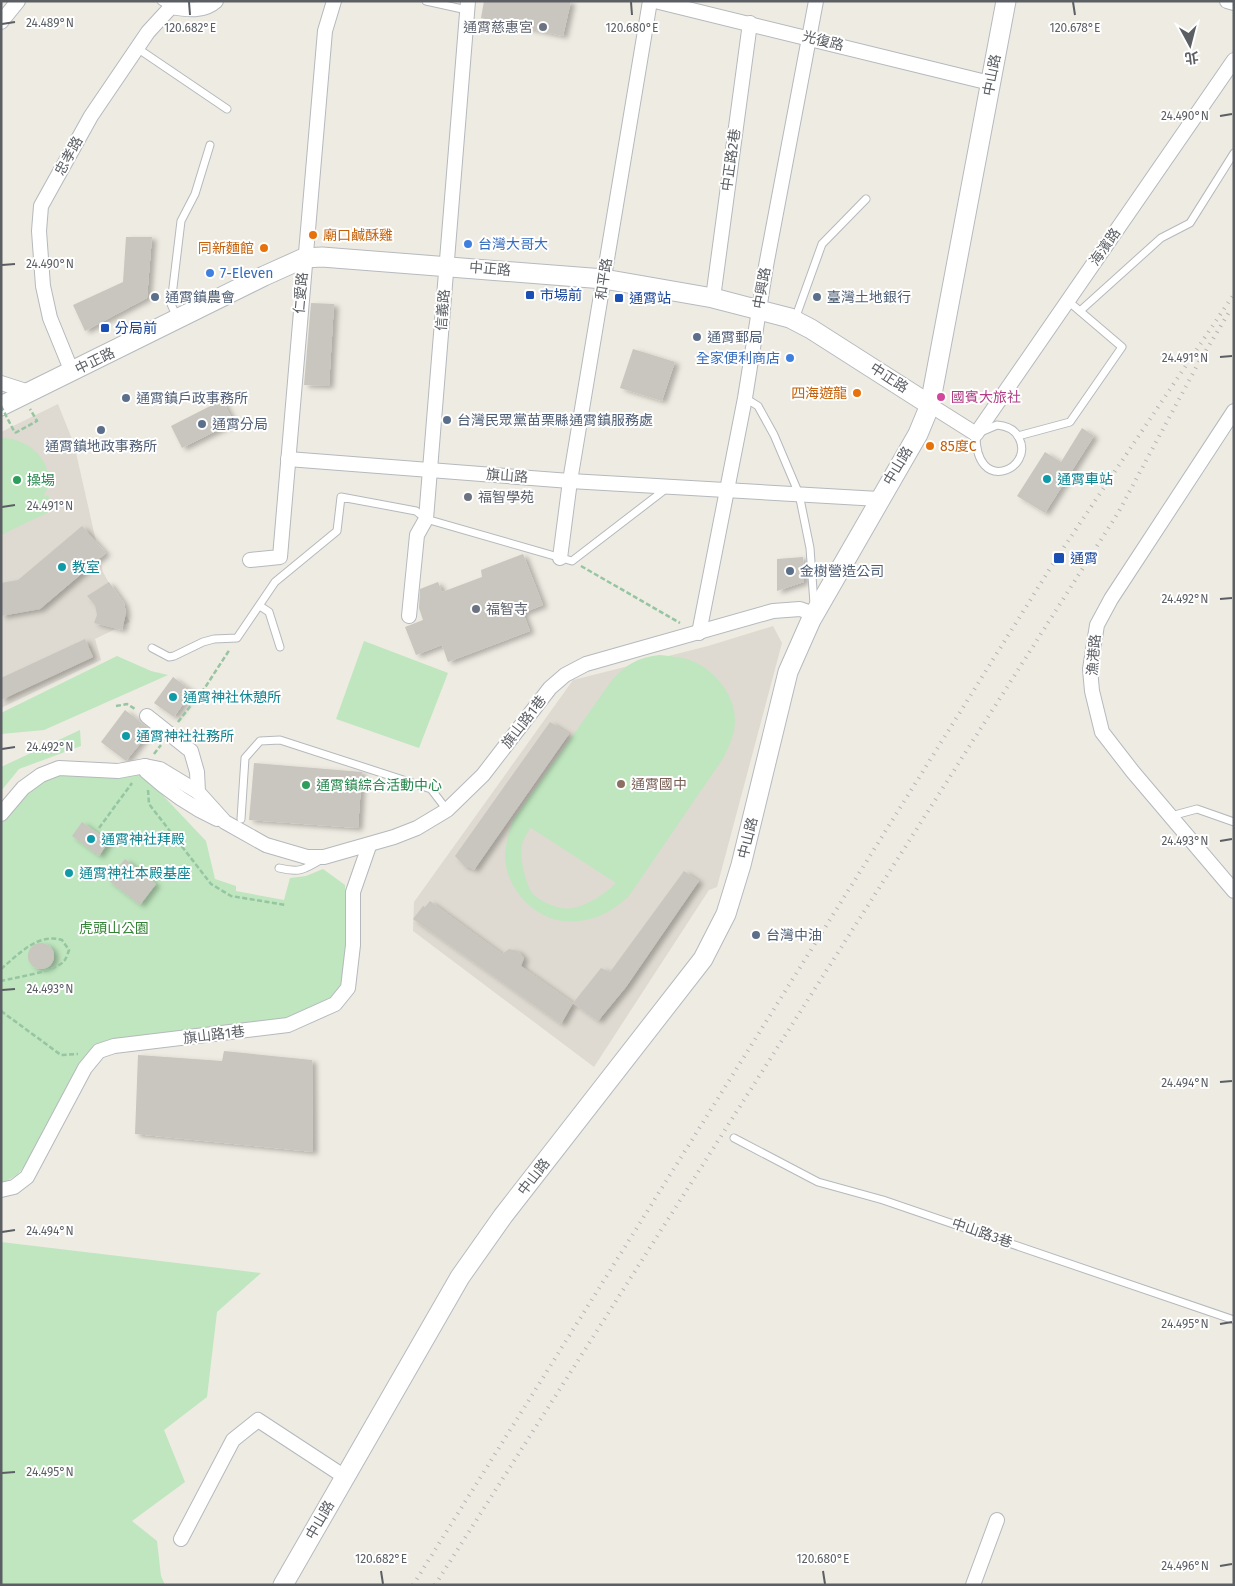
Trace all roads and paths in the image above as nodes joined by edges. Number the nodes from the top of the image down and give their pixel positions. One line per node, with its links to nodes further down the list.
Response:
1 (18, 1): 13 (street)
2 (216, 1): 11 (street, 忠孝路)
3 (334, 1): 23 (street, 仁愛路)
4 (426, 1): 12 (lane)
5 (650, 1): 25 (street, 和平路)
6 (656, 1): 14 (street, 光復路)
7 (816, 1): 15 (street, 中興路)
8 (1006, 1): 18 (main road, 中山路)
9 (1227, 1): 10 (street)
10 (1234, 3)
11 (166, 4): 16 (street, 忠孝路)
12 (468, 6): 24 (street, 信義路)
13 (1, 22)
14 (750, 23): 15 (street, 光復路); 26 (street, 中正路2巷)
15 (810, 38): 18 (street, 光復路); 28 (street, 中興路)
16 (137, 48): 19 (lane); 32 (street, 忠孝路)
17 (1234, 60): 27 (street, 海濱路)
18 (990, 84): 36 (main road, 中山路)
19 (227, 109)
20 (210, 146): 31 (lane)
21 (1234, 153): 29 (lane)
22 (866, 199): 30 (lane)
23 (304, 258): 24 (main road, 中正路); 31 (main road, 中正路); 42 (street, 仁愛路)
24 (447, 266): 25 (main road, 中正路); 43 (street, 信義路)
25 (604, 279): 26 (main road, 中正路); 44 (street, 和平路)
26 (713, 298): 28 (main road, 中正路)
27 (1068, 301): 29 (lane); 40 (street, 海濱路)
28 (758, 309): 30 (main road, 中正路); 35 (street, 中興路)
29 (1080, 311): 41 (lane)
30 (795, 320): 36 (main road, 中正路)
31 (178, 321): 32 (main road, 中正路)
32 (72, 372): 34 (main road, 中正路)
33 (1, 383): 34 (street)
34 (29, 392): 37 (main road, 中正路)
35 (745, 398): 46 (street, 中興路); 47 (lane)
36 (930, 405): 40 (street, 中正路); 48 (main road, 中山路)
37 (1, 406): 39 (path, bridge)
38 (1234, 411): 66 (street, 漁港路)
39 (37, 421)
40 (976, 434): 41 (lane); 41 (lane)
41 (1018, 436)
42 (288, 459): 43 (street, 旗山路); 50 (street, 仁愛路)
43 (431, 471): 44 (street, 旗山路); 49 (street, 信義路)
44 (570, 481): 45 (street, 旗山路); 51 (street, 和平路)
45 (668, 487): 46 (street, 旗山路); 51 (lane)
46 (727, 491): 47 (street, 旗山路); 55 (street, 中興路)
47 (799, 494): 48 (street, 旗山路); 53 (lane)
48 (879, 499): 53 (main road, 中山路)
49 (426, 519): 51 (lane); 52 (lane); 54 (street, 信義路)
50 (250, 560)
51 (566, 560): 55 (path)
52 (260, 606): 56 (lane); 57 (lane)
53 (814, 614): 55 (street, 旗山路1巷); 83 (main road, 中山路)
54 (409, 616)
55 (699, 633): 64 (street, 旗山路1巷)
56 (237, 638): 58 (lane); 61 (path)
57 (280, 647)
58 (152, 648)
59 (116, 706): 60 (path)
60 (147, 716): 63 (street)
61 (182, 717)
62 (146, 768): 63 (street, 旗山路1巷); 65 (street, 旗山路1巷); 68 (street); 70 (path); 75 (path)
63 (198, 792): 68 (street, 旗山路1巷)
64 (447, 810): 67 (lane); 71 (street, 旗山路1巷)
65 (1, 814)
66 (1171, 816): 69 (lane); 74 (street, 漁港路)
67 (241, 819)
68 (224, 822): 72 (street, 旗山路1巷)
69 (1234, 822)
70 (99, 828)
71 (368, 846): 72 (street, 旗山路1巷); 79 (street, 旗山路1巷)
72 (324, 858): 73 (lane)
73 (279, 868)
74 (1234, 891)
75 (286, 905)
76 (1, 969): 77 (path)
77 (1, 981)
78 (1, 1011): 79 (path)
79 (99, 1051): 81 (street)
80 (734, 1138): 82 (lane, 中山路3巷)
81 (1, 1190)
82 (1234, 1320)
83 (345, 1477): 85 (street); 86 (main road, 中山路)
84 (997, 1520): 87 (street)
85 (181, 1539)
86 (282, 1585)
87 (973, 1585)

